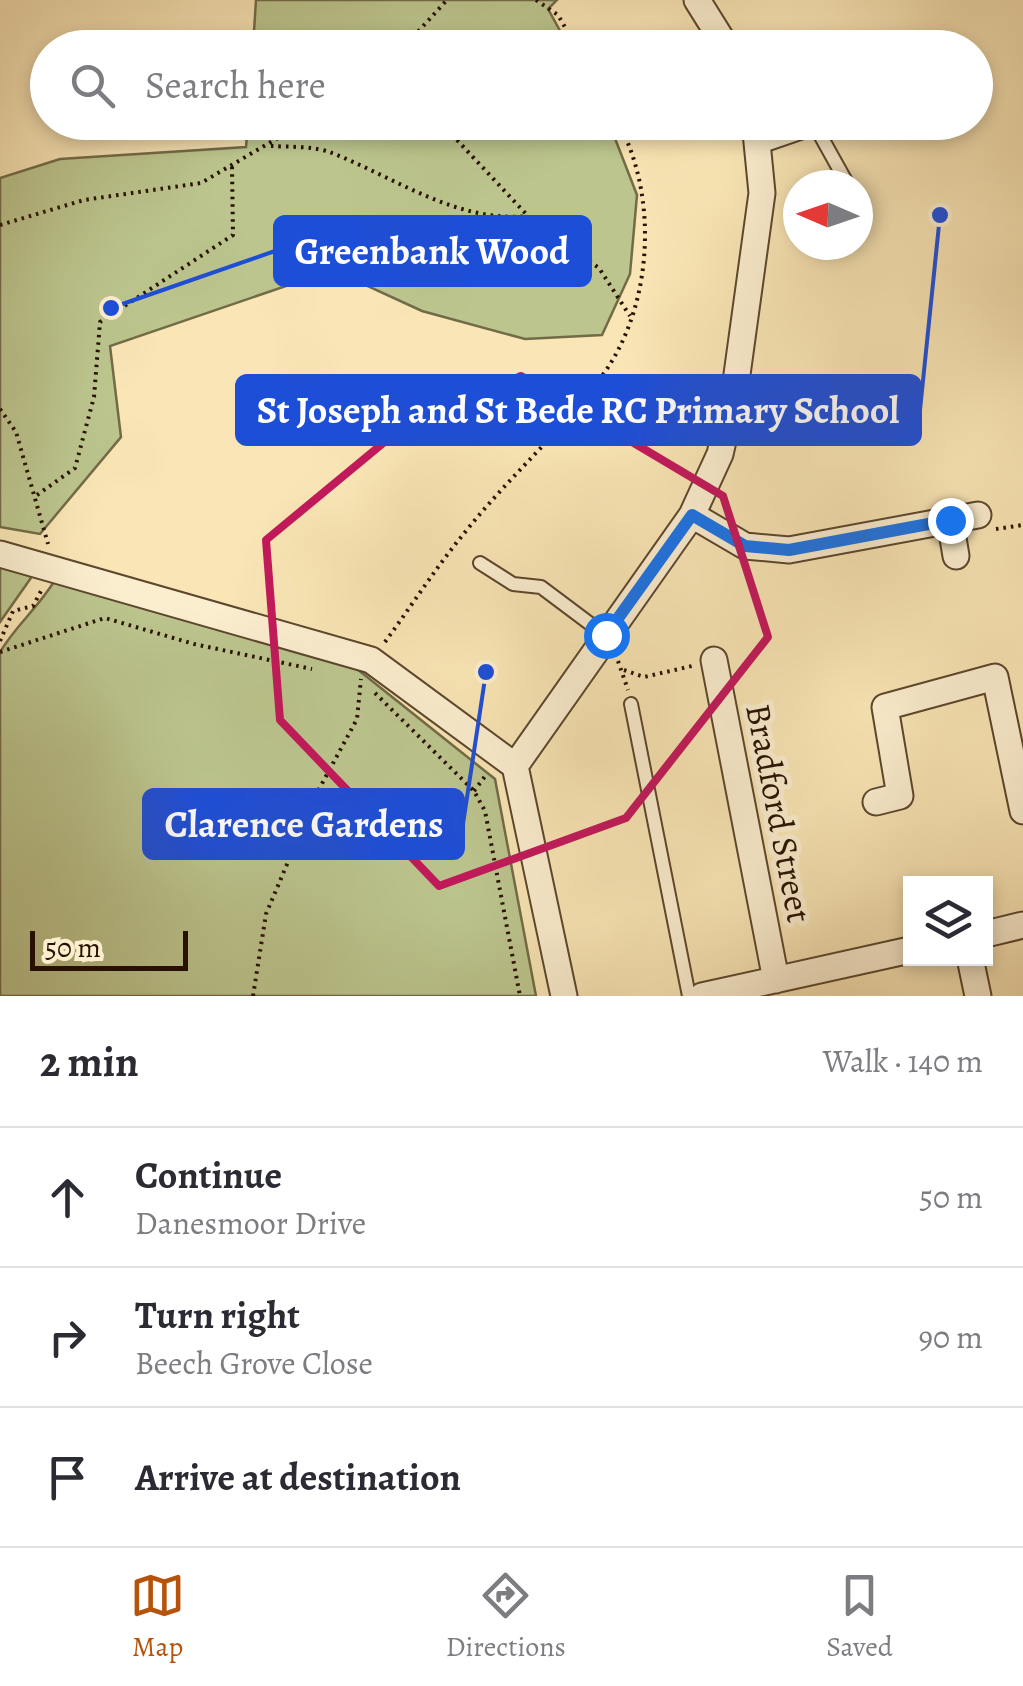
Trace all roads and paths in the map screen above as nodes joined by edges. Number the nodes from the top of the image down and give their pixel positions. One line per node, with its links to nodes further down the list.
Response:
1 (447, 0): 4 (path)
2 (536, 0): 5 (path)
3 (697, 0): 6 (street)
4 (420, 30)
5 (566, 30)
6 (715, 30)
7 (277, 140): 12 (path)
8 (457, 140): 15 (path)
9 (625, 140): 17 (path)
10 (757, 140): 20 (street)
11 (822, 140): 14 (lane)
12 (269, 145): 13 (path); 15 (path)
13 (232, 166): 16 (path); 19 (path)
14 (840, 170)
15 (528, 216): 17 (path)
16 (0, 225)
17 (630, 316): 31 (path)
18 (0, 409): 19 (path)
19 (36, 495): 26 (path)
20 (692, 515): 22 (street); 27 (street)
21 (978, 515): 22 (street)
22 (950, 520): 24 (street)
23 (0, 554): 26 (street)
24 (956, 556)
25 (480, 563): 27 (lane)
26 (52, 567): 28 (path); 31 (street)
27 (604, 636): 32 (path); 35 (street)
28 (0, 641)
29 (0, 652): 33 (path)
30 (714, 660): 32 (path); 42 (street, Bradford Street)
31 (366, 670): 35 (street); 43 (path); 44 (path)
32 (624, 670): 34 (path)
33 (323, 672)
34 (631, 704): 46 (lane)
35 (516, 766): 45 (street)
36 (876, 802): 37 (street)
37 (1023, 811)
38 (1023, 926): 39 (street)
39 (993, 932)
40 (903, 952): 42 (street)
41 (972, 966): 48 (street)
42 (776, 980): 47 (street)
43 (254, 996)
44 (520, 996)
45 (564, 996)
46 (689, 996)
47 (702, 996)
48 (978, 996)

